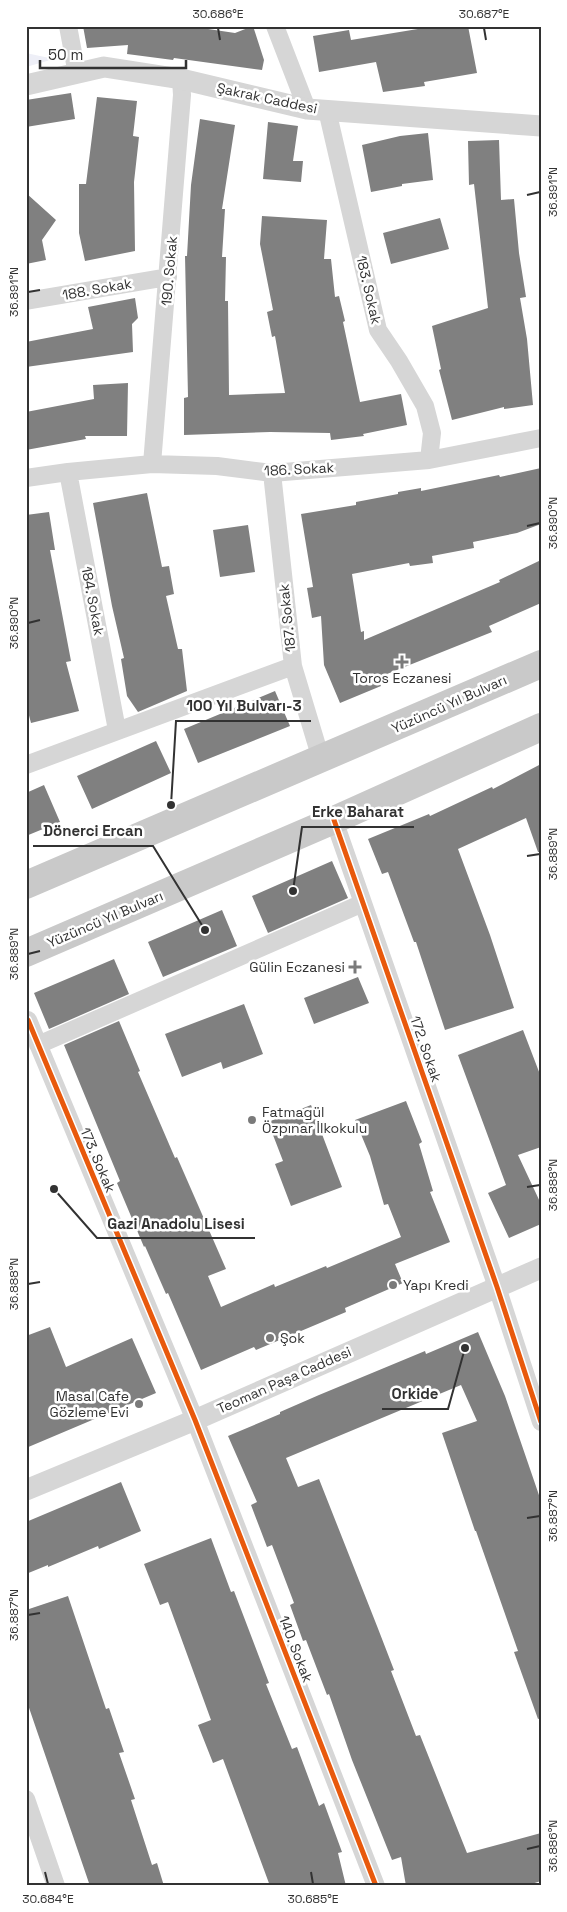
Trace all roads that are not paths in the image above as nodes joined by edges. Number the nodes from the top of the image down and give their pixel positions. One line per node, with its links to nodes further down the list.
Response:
1 (68, 26): 3 (street)
2 (275, 26): 6 (street, 183. Sokak)
3 (77, 74): 4 (street, Şakrak Caddesi); 5 (street, Şakrak Caddesi)
4 (181, 79): 6 (street, Şakrak Caddesi); 8 (street, 190. Sokak)
5 (26, 85)
6 (317, 110): 7 (street, Şakrak Caddesi); 11 (street, 183. Sokak)
7 (541, 126)
8 (168, 277): 9 (street, 188. Sokak); 12 (street, 190. Sokak)
9 (26, 301)
10 (541, 438): 11 (street, 186. Sokak)
11 (430, 460): 14 (street, 186. Sokak)
12 (152, 464): 13 (street, 186. Sokak); 14 (street, 186. Sokak)
13 (68, 472): 15 (street, 186. Sokak); 19 (street, 184. Sokak)
14 (272, 473): 17 (street, 187. Sokak)
15 (26, 478)
16 (541, 664): 20 (main road, Yüzüncü Yıl Bulvarı)
17 (293, 666): 19 (street); 20 (street, 187. Sokak)
18 (541, 727): 22 (main road, Yüzüncü Yıl Bulvarı)
19 (117, 730): 21 (street)
20 (321, 760): 23 (main road, Yüzüncü Yıl Bulvarı)
21 (26, 765)
22 (334, 820): 24 (street, 172. Sokak); 25 (main road, Yüzüncü Yıl Bulvarı)
23 (26, 885)
24 (363, 904): 27 (street); 29 (street, 172. Sokak)
25 (26, 953)
26 (28, 1020): 27 (street, 173. Sokak)
27 (38, 1045): 30 (street, 173. Sokak)
28 (541, 1268): 29 (street, Teoman Paşa Caddesi)
29 (497, 1287): 30 (street, Teoman Paşa Caddesi); 31 (street, 172. Sokak)
30 (195, 1420): 32 (street, Teoman Paşa Caddesi); 35 (street, 140. Sokak)
31 (541, 1422)
32 (26, 1490)
33 (26, 1799): 34 (street)
34 (56, 1886)
35 (376, 1886)

